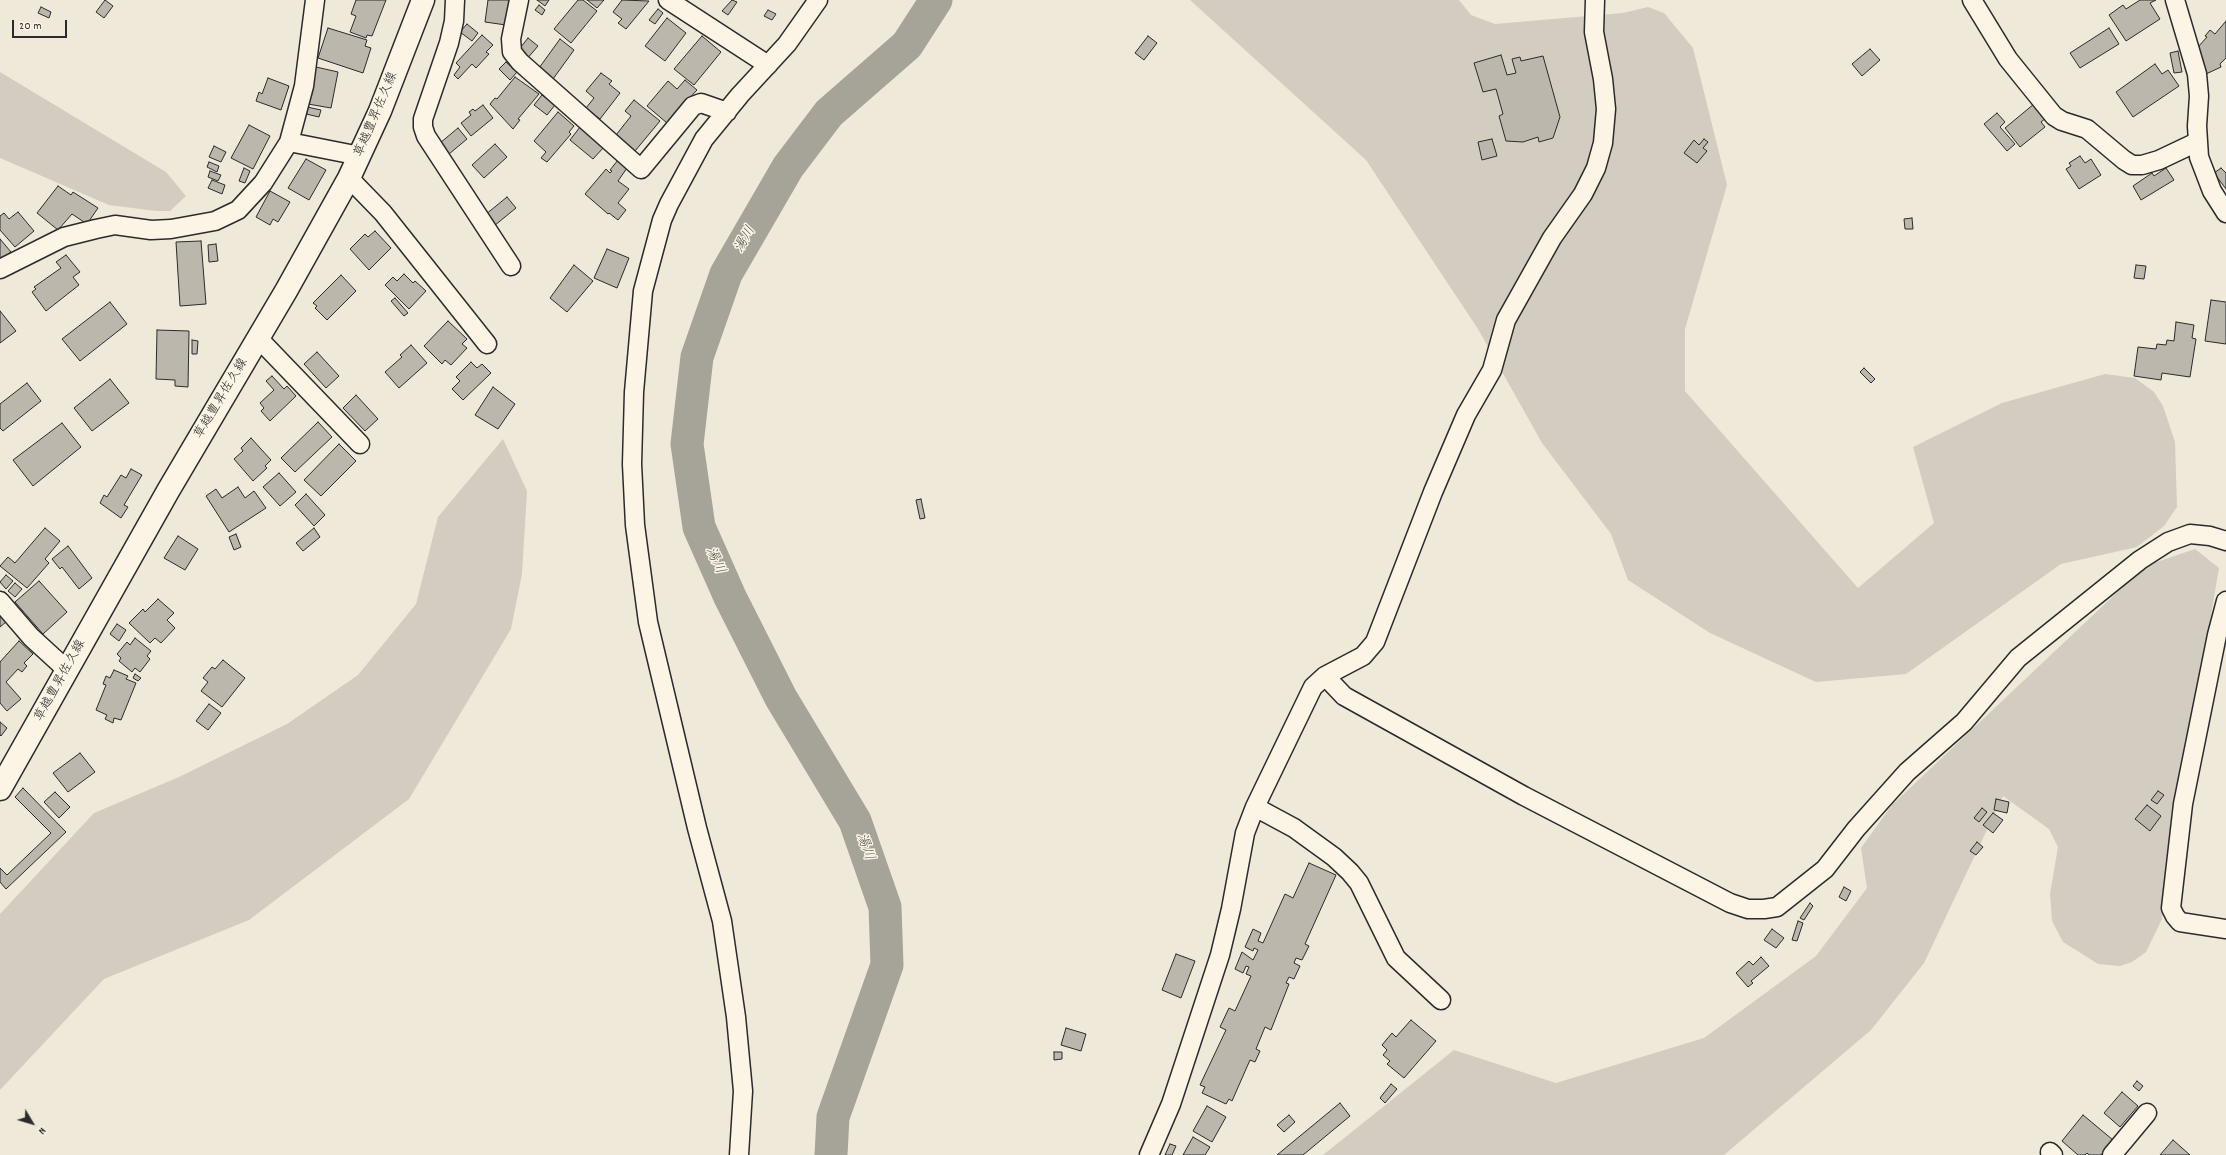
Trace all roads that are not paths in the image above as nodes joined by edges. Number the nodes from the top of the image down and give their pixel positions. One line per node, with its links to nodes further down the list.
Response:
1 (315, 0): 12 (street)
2 (423, 0): 14 (main road, 草越豊昇佐久線)
3 (455, 0): 17 (street)
4 (518, 0): 11 (street)
5 (668, 0): 10 (street)
6 (818, 0): 10 (street)
7 (1595, 0): 26 (street)
8 (1972, 0): 13 (street)
9 (2176, 0): 13 (street)
10 (768, 65): 11 (street)
11 (727, 112): 32 (street)
12 (289, 142): 14 (street); 18 (street)
13 (2197, 142): 16 (street)
14 (360, 156): 15 (main road, 草越豊昇佐久線)
15 (349, 178): 19 (main road, 草越豊昇佐久線); 20 (street)
16 (2226, 212)
17 (511, 266)
18 (0, 269)
19 (258, 338): 21 (street); 25 (main road, 草越豊昇佐久線)
20 (486, 344)
21 (360, 444)
22 (2226, 541): 26 (street)
23 (0, 601): 25 (street)
24 (2226, 601): 29 (street)
25 (67, 670): 27 (main road, 草越豊昇佐久線)
26 (1325, 676): 28 (street)
27 (0, 789)
28 (1254, 808): 30 (street); 33 (street)
29 (2226, 929)
30 (1441, 1000)
31 (2146, 1113): 34 (street)
32 (739, 1155)
33 (1149, 1155)
34 (2112, 1155)

